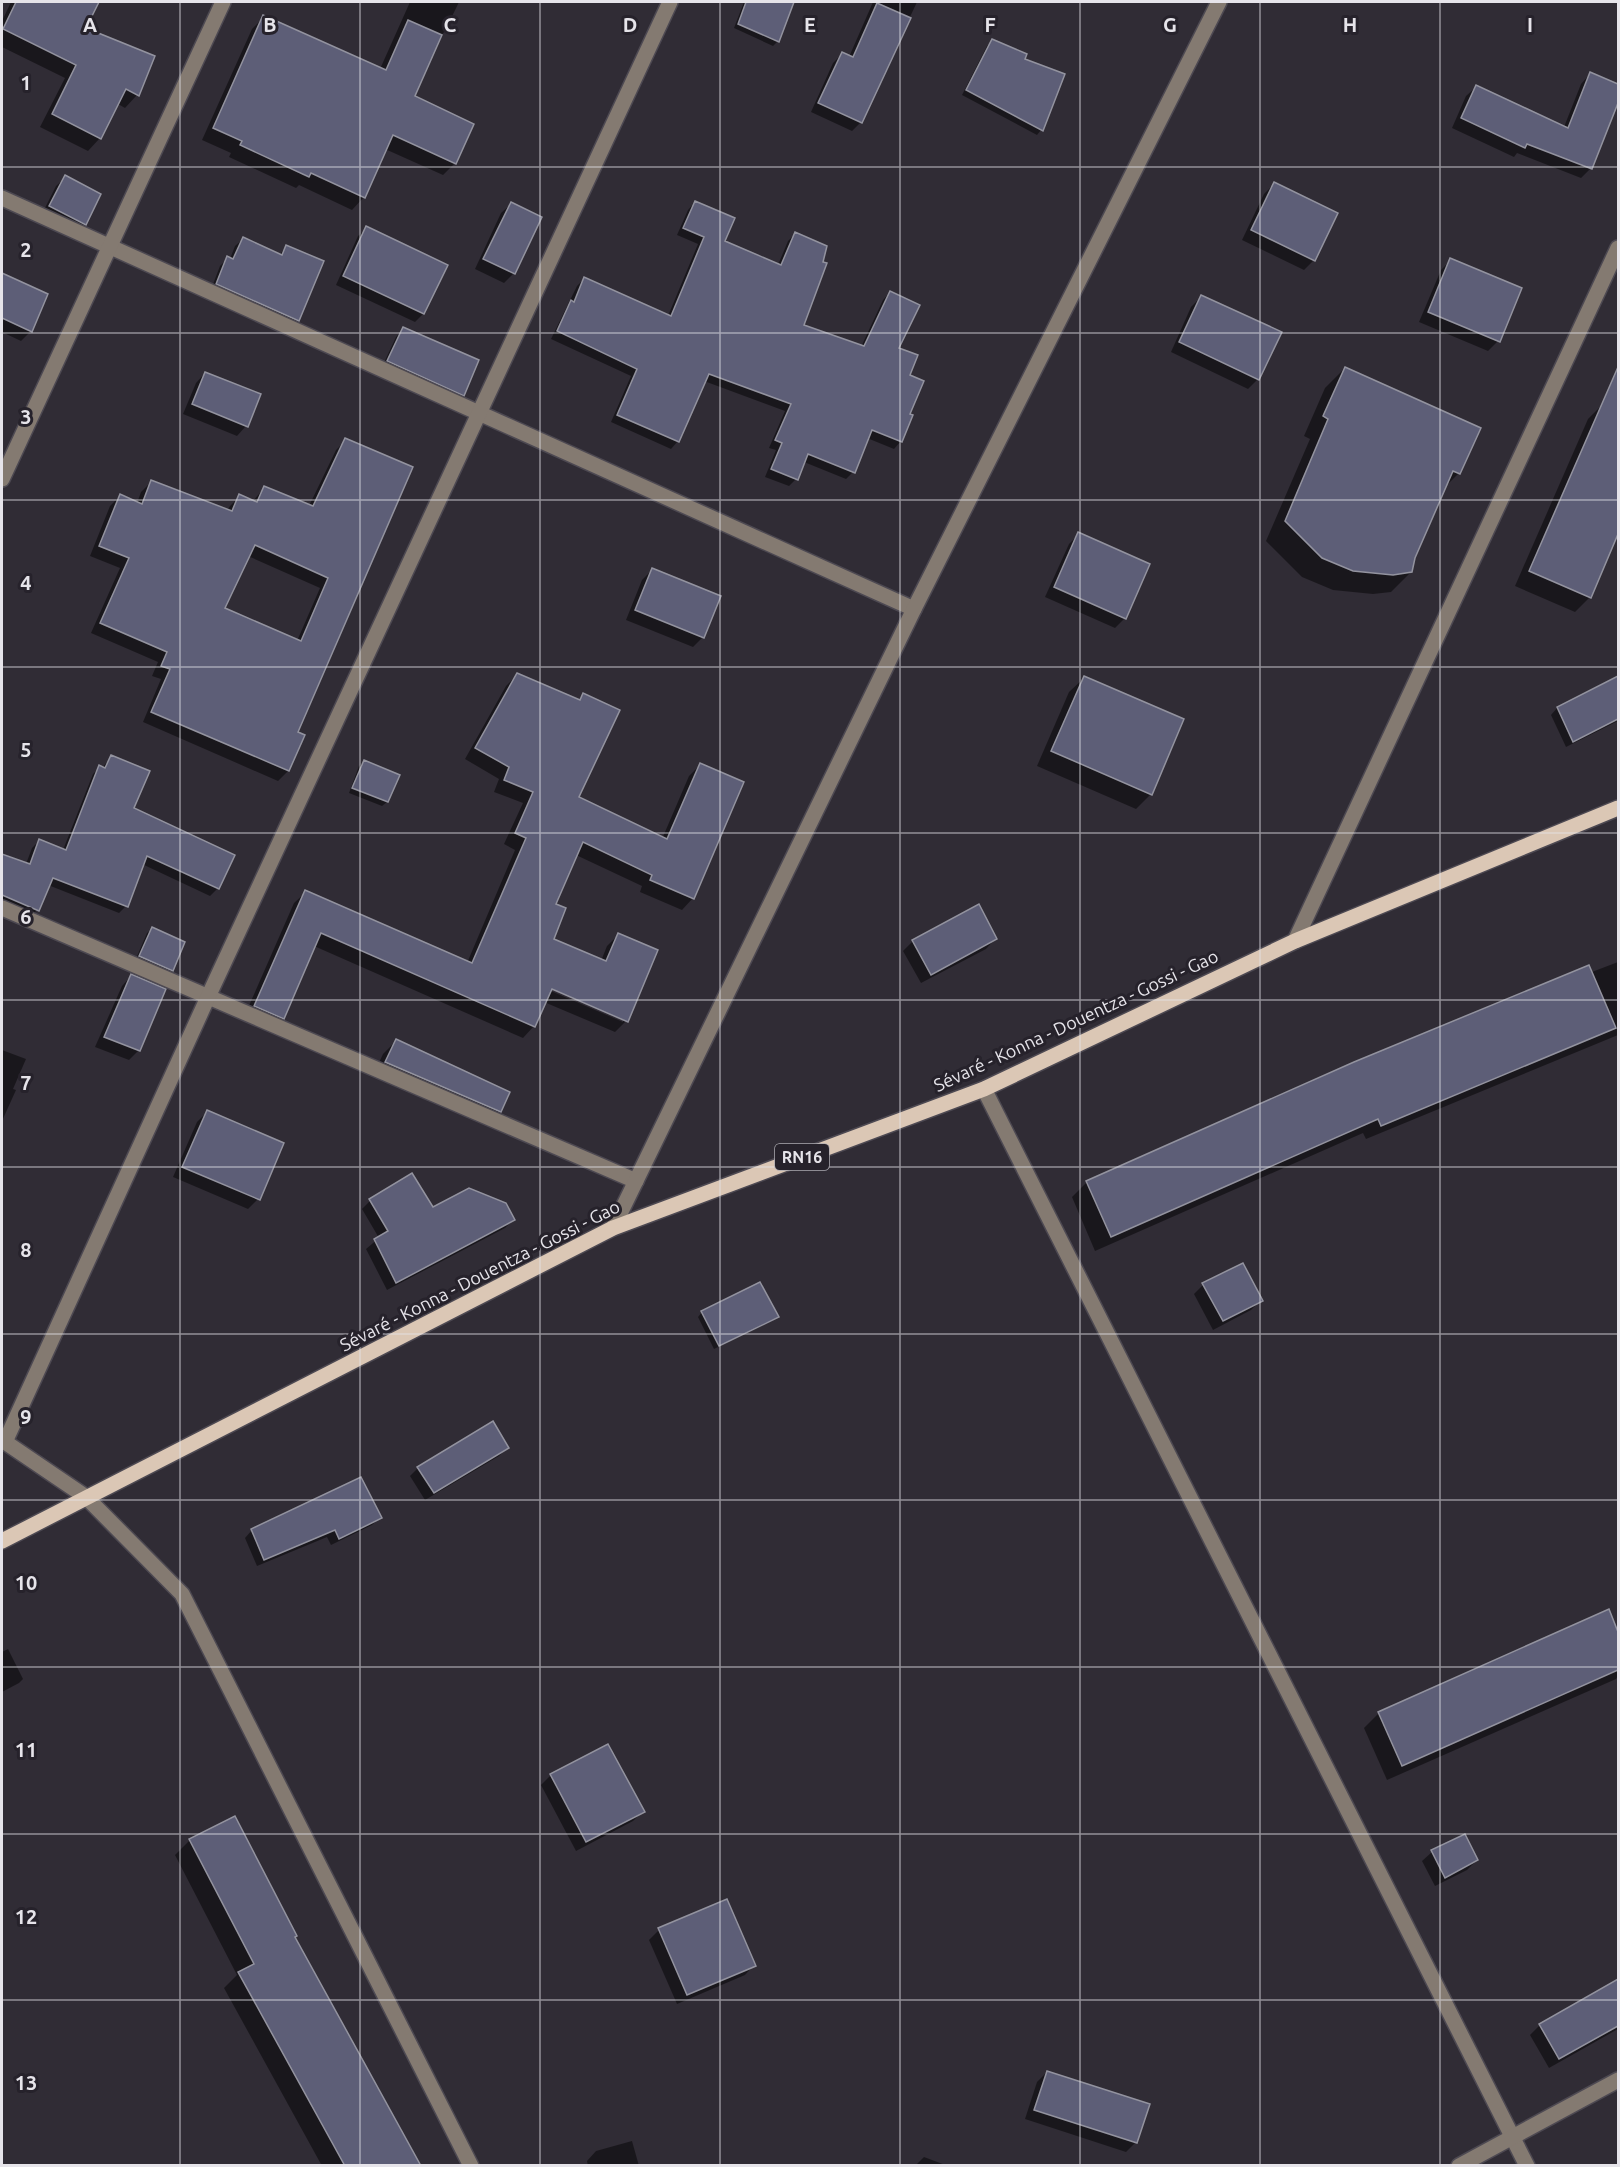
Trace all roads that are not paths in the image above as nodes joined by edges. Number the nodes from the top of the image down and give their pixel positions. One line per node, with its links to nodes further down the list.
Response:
1 (223, 2): 5 (street)
2 (670, 2): 7 (street)
3 (1219, 2): 9 (street)
4 (2, 198): 5 (street)
5 (109, 246): 7 (street); 8 (street)
6 (1618, 248): 12 (street)
7 (479, 413): 9 (street); 13 (street)
8 (2, 479)
9 (914, 609): 15 (street)
10 (1618, 808): 12 (main road, Sévaré - Konna - Douentza - Gossi - Gao / RN16)
11 (2, 908): 13 (street)
12 (1295, 941): 14 (main road, Sévaré - Konna - Douentza - Gossi - Gao / RN16)
13 (208, 997): 15 (street); 17 (street)
14 (984, 1089): 16 (main road, Sévaré - Konna - Douentza - Gossi - Gao / RN16); 21 (street)
15 (636, 1181): 16 (street)
16 (613, 1228): 18 (main road, Sévaré - Konna - Douentza - Gossi - Gao / RN16)
17 (3, 1439): 18 (street)
18 (86, 1497): 19 (main road, Sévaré - Konna - Douentza - Gossi - Gao / RN16); 22 (street)
19 (2, 1541)
20 (1618, 2080): 21 (street)
21 (1512, 2137): 23 (street); 24 (street)
22 (471, 2166)
23 (1459, 2166)
24 (1527, 2166)

